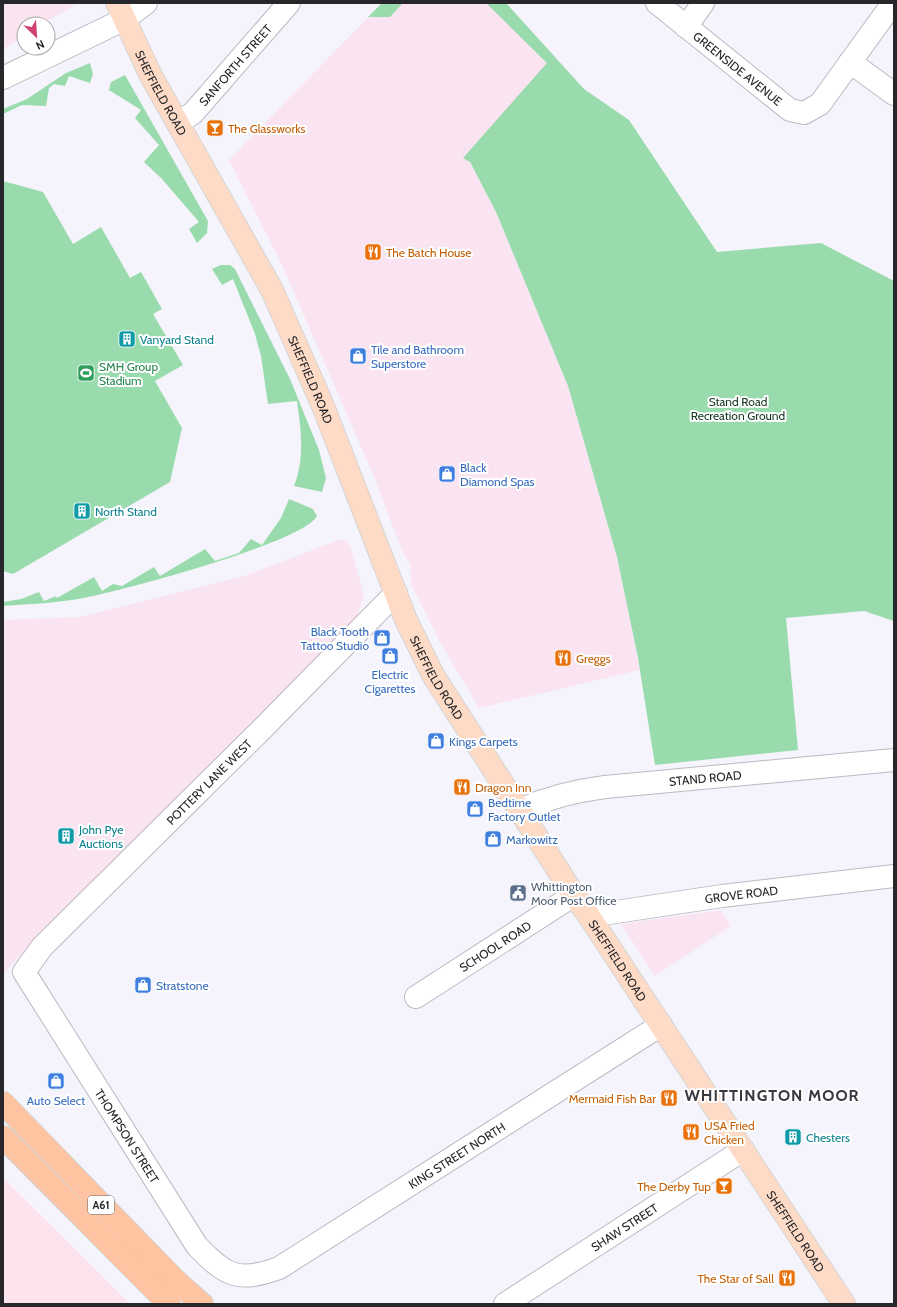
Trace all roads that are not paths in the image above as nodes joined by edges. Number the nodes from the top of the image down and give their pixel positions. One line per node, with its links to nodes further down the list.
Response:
1 (146, 3): 6 (street)
2 (289, 3): 11 (street, SANFORTH STREET)
3 (658, 3): 7 (street, GREENSIDE AVENUE)
4 (703, 3): 7 (street)
5 (893, 3): 8 (street, GREENSIDE AVENUE)
6 (121, 11): 9 (street); 11 (main road, SHEFFIELD ROAD)
7 (686, 27): 8 (street, GREENSIDE AVENUE)
8 (850, 62): 10 (street)
9 (3, 78)
10 (894, 94)
11 (178, 123): 12 (main road, SHEFFIELD ROAD)
12 (396, 593): 14 (main road, SHEFFIELD ROAD); 18 (street, POTTERY LANE WEST)
13 (894, 760): 14 (street, STAND ROAD)
14 (519, 810): 16 (main road, SHEFFIELD ROAD)
15 (894, 876): 17 (street, GROVE ROAD)
16 (574, 895): 17 (main road, SHEFFIELD ROAD); 19 (street, SCHOOL ROAD)
17 (589, 916): 20 (main road, SHEFFIELD ROAD)
18 (24, 972): 24 (street, THOMPSON STREET)
19 (416, 997)
20 (661, 1025): 23 (main road, SHEFFIELD ROAD); 24 (street, KING STREET NORTH)
21 (3, 1103): 27 (highway, A61)
22 (3, 1137): 26 (highway, A61)
23 (743, 1150): 25 (main road, SHEFFIELD ROAD); 28 (street, SHAW STREET)
24 (249, 1276)
25 (838, 1302)
26 (169, 1304)
27 (202, 1304)
28 (505, 1304)

